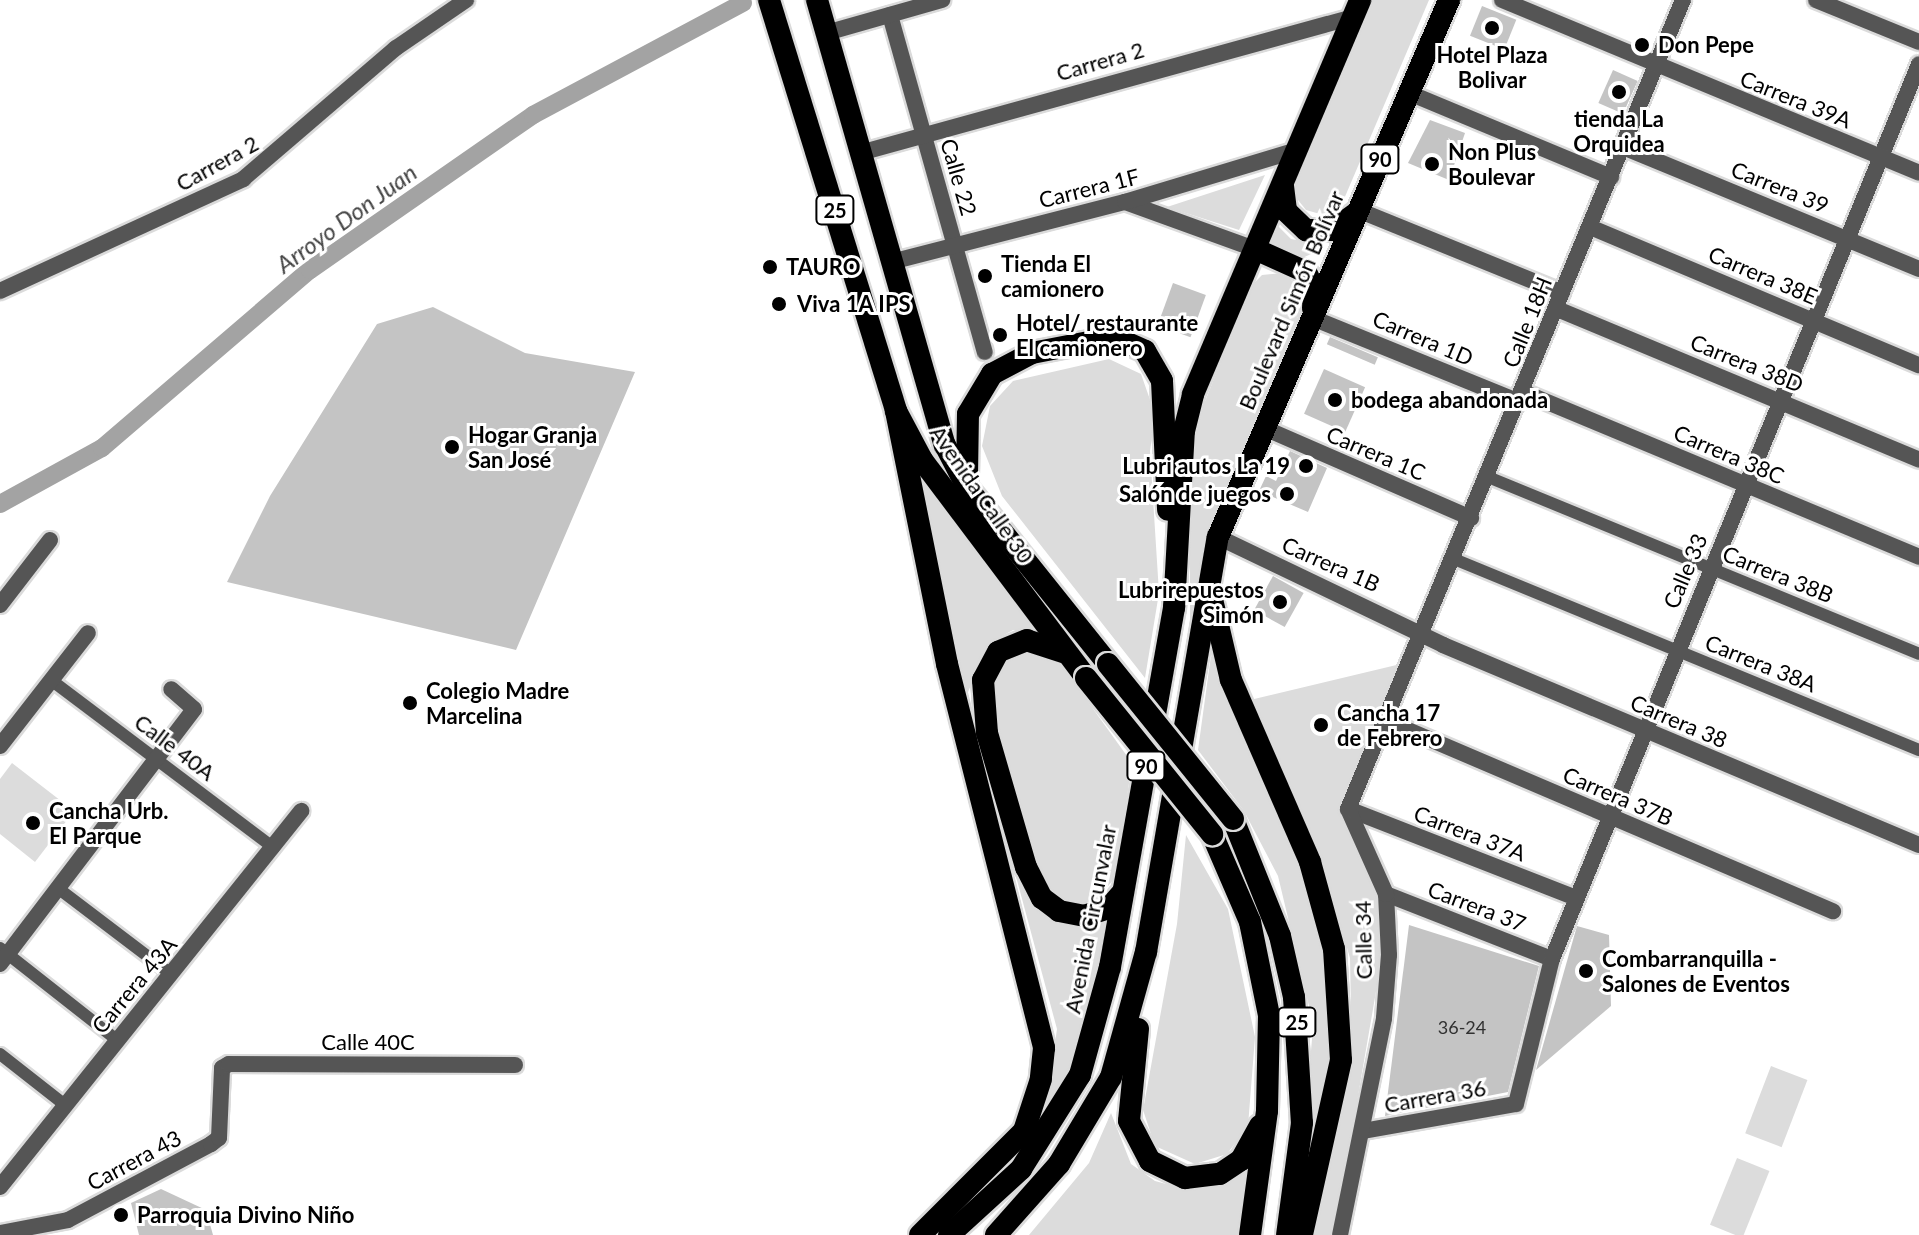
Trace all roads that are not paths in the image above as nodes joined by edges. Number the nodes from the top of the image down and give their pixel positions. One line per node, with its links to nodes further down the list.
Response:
1 (466, 0): 32 (street, Carrera 2)
2 (769, 0): 40 (highway, Avenida Calle 30 / 25)
3 (817, 0): 11 (highway, Avenida Calle 30 / 25)
4 (942, 0): 10 (street)
5 (1449, 0): 15 (highway, Boulevard Simón Bolívar / 90)
6 (1502, 0): 14 (street, Carrera 39A)
7 (1683, 0): 14 (street, Calle 18H)
8 (1816, 0): 12 (street)
9 (1357, 8): 16 (street, Carrera 2); 18 (highway, 90)
10 (890, 15): 11 (street); 16 (street, Calle 22)
11 (826, 33): 19 (highway, Avenida Calle 30 / 25)
12 (1919, 42)
13 (1919, 64): 20 (street, Calle 33)
14 (1656, 66): 17 (street, Calle 18H); 20 (street, Carrera 39A)
15 (1409, 93): 22 (street); 25 (highway, Boulevard Simón Bolívar / 90)
16 (924, 134): 19 (street, Carrera 2); 28 (street, Calle 22)
17 (1623, 147): 22 (street, Calle 18H); 27 (street, Carrera 39)
18 (1297, 150): 23 (highway, 90); 24 (street, Carrera 1F)
19 (860, 153): 30 (highway, Avenida Calle 30 / 25)
20 (1881, 157): 21 (street, Carrera 39A); 27 (street, Calle 33)
21 (1919, 173)
22 (1611, 177): 26 (street, Calle 18H)
23 (1283, 180): 25 (highway); 29 (highway, 90)
24 (1125, 202): 28 (street, Carrera 1F); 29 (street)
25 (1357, 212): 33 (street); 34 (highway, Boulevard Simón Bolívar / 90)
26 (1590, 227): 33 (street, Calle 18H); 35 (street, Carrera 38E)
27 (1848, 239): 31 (street, Carrera 39); 35 (street, Calle 33)
28 (956, 244): 30 (street, Carrera 1F); 36 (street, Calle 22)
29 (1255, 249): 34 (highway); 51 (highway, 90)
30 (891, 262): 45 (highway, Avenida Calle 30 / 25)
31 (1919, 269)
32 (0, 291)
33 (1559, 301): 38 (street, Calle 18H); 39 (street, Carrera 38D)
34 (1310, 317): 38 (street, Carrera 1D); 41 (highway, Boulevard Simón Bolívar / 90)
35 (1813, 320): 37 (street, Carrera 38E); 39 (street, Calle 33)
36 (985, 352)
37 (1919, 365)
38 (1521, 397): 43 (street, Calle 18H); 44 (street, Carrera 38C)
39 (1781, 401): 42 (street, Carrera 38D); 44 (street, Calle 33)
40 (896, 411): 58 (highway, Avenida Calle 30 / 25); 91 (highway)
41 (1264, 428): 46 (street, Carrera 1C); 47 (highway, Boulevard Simón Bolívar / 90)
42 (1919, 460)
43 (1488, 477): 46 (street, Calle 18H); 52 (street, Carrera 38B)
44 (1744, 484): 49 (street, Carrera 38C); 52 (street, Calle 33)
45 (968, 489): 51 (highway); 95 (highway, Avenida Calle 30 / 25, bridge)
46 (1471, 518): 50 (street, Calle 18H)
47 (1218, 537): 53 (highway, Boulevard Simón Bolívar / 90); 55 (street, Carrera 1B)
48 (50, 540): 54 (street)
49 (1919, 557)
50 (1454, 559): 55 (street, Calle 18H); 57 (street, Carrera 38A)
51 (1175, 564): 73 (highway, Avenida Circunvalar / 90)
52 (1710, 568): 57 (street, Calle 33); 59 (street, Carrera 38B)
53 (1209, 580): 77 (highway, 90); 96 (highway)
54 (0, 605)
55 (1425, 631): 62 (street, Calle 18H); 63 (street, Carrera 38)
56 (88, 633): 60 (street)
57 (1676, 650): 63 (street, Calle 33); 65 (street, Carrera 38A)
58 (1066, 654): 73 (highway); 87 (highway, Avenida Calle 30 / 25, bridge)
59 (1919, 654)
60 (51, 680): 64 (street); 66 (street, Calle 40A)
61 (171, 689): 66 (street)
62 (1387, 721): 67 (street); 69 (street, Carrera 37B)
63 (1643, 730): 69 (street, Calle 33); 70 (street, Carrera 38)
64 (0, 746)
65 (1919, 750)
66 (159, 758): 71 (street, Calle 40A); 72 (street)
67 (1348, 809): 74 (street, Calle 34); 75 (street, Carrera 37A)
68 (301, 811): 71 (street, Carrera 43A)
69 (1608, 817): 75 (street, Calle 33); 76 (street, Carrera 37B)
70 (1919, 845)
71 (274, 848): 80 (street, Carrera 43A)
72 (59, 889): 78 (street); 80 (street)
73 (1123, 892): 92 (highway, Avenida Circunvalar / 90)
74 (1386, 894): 79 (street, Carrera 37); 88 (street, Calle 34)
75 (1576, 898): 79 (street, Calle 33)
76 (1833, 911)
77 (1146, 952): 87 (highway); 93 (highway, 90)
78 (3, 955): 81 (street)
79 (1552, 959): 85 (street, Calle 33)
80 (171, 974): 81 (street, Carrera 43A)
81 (117, 1040): 86 (street, Carrera 43A)
82 (0, 1054): 86 (street)
83 (515, 1065): 84 (street, Calle 40C)
84 (222, 1068): 90 (street, Carrera 43)
85 (1516, 1104): 88 (street, Carrera 36)
86 (65, 1105): 89 (street, Carrera 43A)
87 (1267, 1111): 94 (highway, 25)
88 (1363, 1131): 97 (street, Calle 34)
89 (0, 1187)
90 (0, 1233)
91 (920, 1235)
92 (949, 1235)
93 (996, 1235)
94 (1250, 1235)
95 (1287, 1235)
96 (1302, 1235)
97 (1340, 1235)

